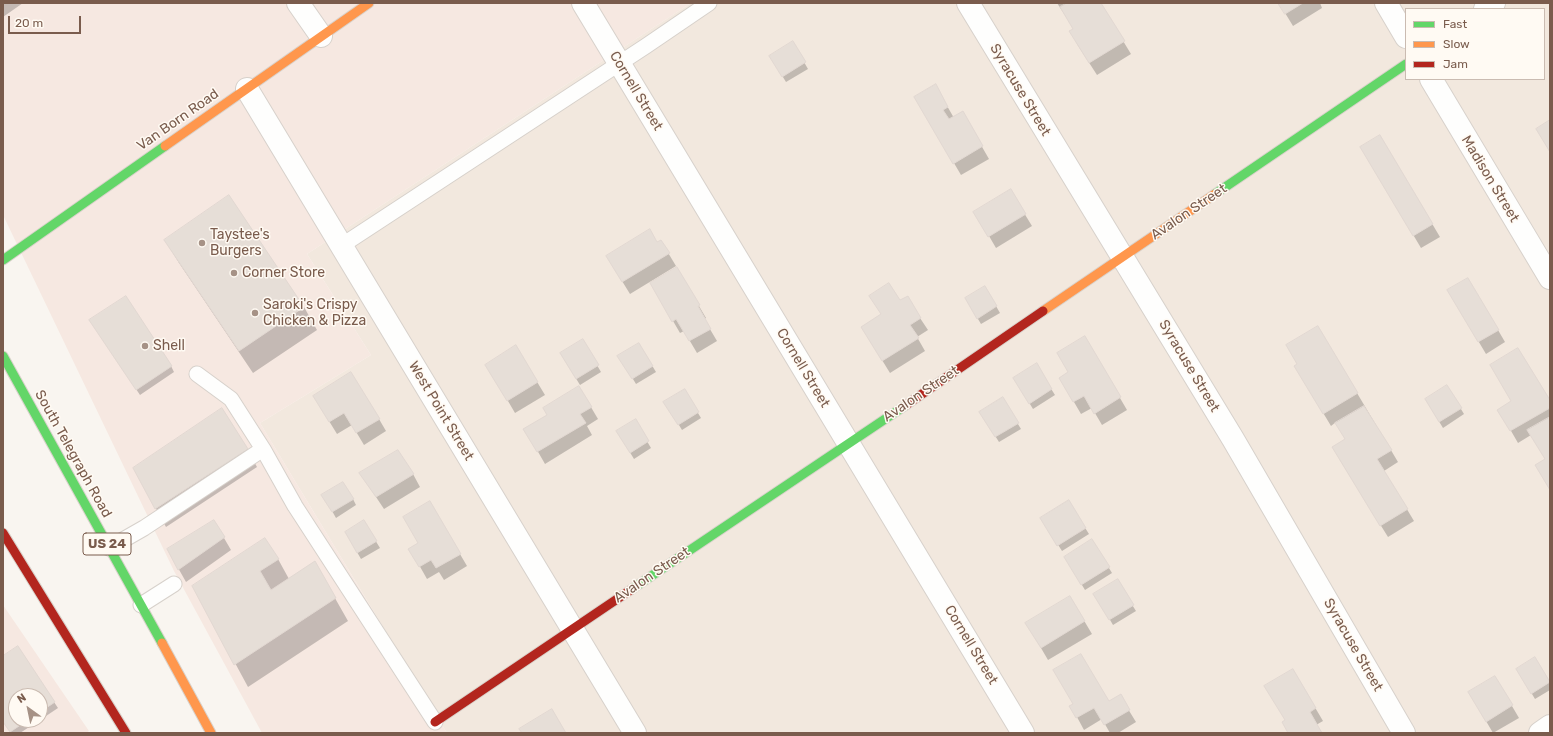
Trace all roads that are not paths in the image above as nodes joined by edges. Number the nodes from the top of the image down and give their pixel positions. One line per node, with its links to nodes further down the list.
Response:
1 (298, 3): 8 (street)
2 (368, 3): 8 (street, Van Born Road)
3 (583, 3): 9 (street, Cornell Street)
4 (709, 3): 9 (lane)
5 (968, 3): 14 (street, Syracuse Street)
6 (1386, 3): 7 (street)
7 (1405, 35)
8 (321, 36): 12 (street, Van Born Road)
9 (619, 63): 13 (lane); 19 (street, Cornell Street)
10 (1405, 65): 14 (street, Avalon Street)
11 (1432, 80): 16 (street, Madison Street)
12 (247, 89): 13 (street, West Point Street); 15 (street, Van Born Road)
13 (342, 246): 25 (street, West Point Street)
14 (1123, 258): 19 (street, Avalon Street); 32 (street, Syracuse Street)
15 (3, 260)
16 (1550, 278)
17 (3, 356): 22 (street, South Telegraph Road / US 24)
18 (197, 374): 20 (lane)
19 (849, 444): 25 (street, Avalon Street); 31 (street, Cornell Street)
20 (264, 449): 22 (lane); 26 (lane)
21 (3, 533): 28 (street)
22 (109, 548): 24 (street, South Telegraph Road / US 24)
23 (174, 584): 24 (lane)
24 (141, 605): 29 (street, South Telegraph Road / US 24)
25 (573, 628): 26 (street, Avalon Street); 30 (street, West Point Street)
26 (435, 722)
27 (1550, 726): 33 (street)
28 (126, 733)
29 (212, 733)
30 (635, 733)
31 (1023, 733)
32 (1404, 733)
33 (1540, 733)

